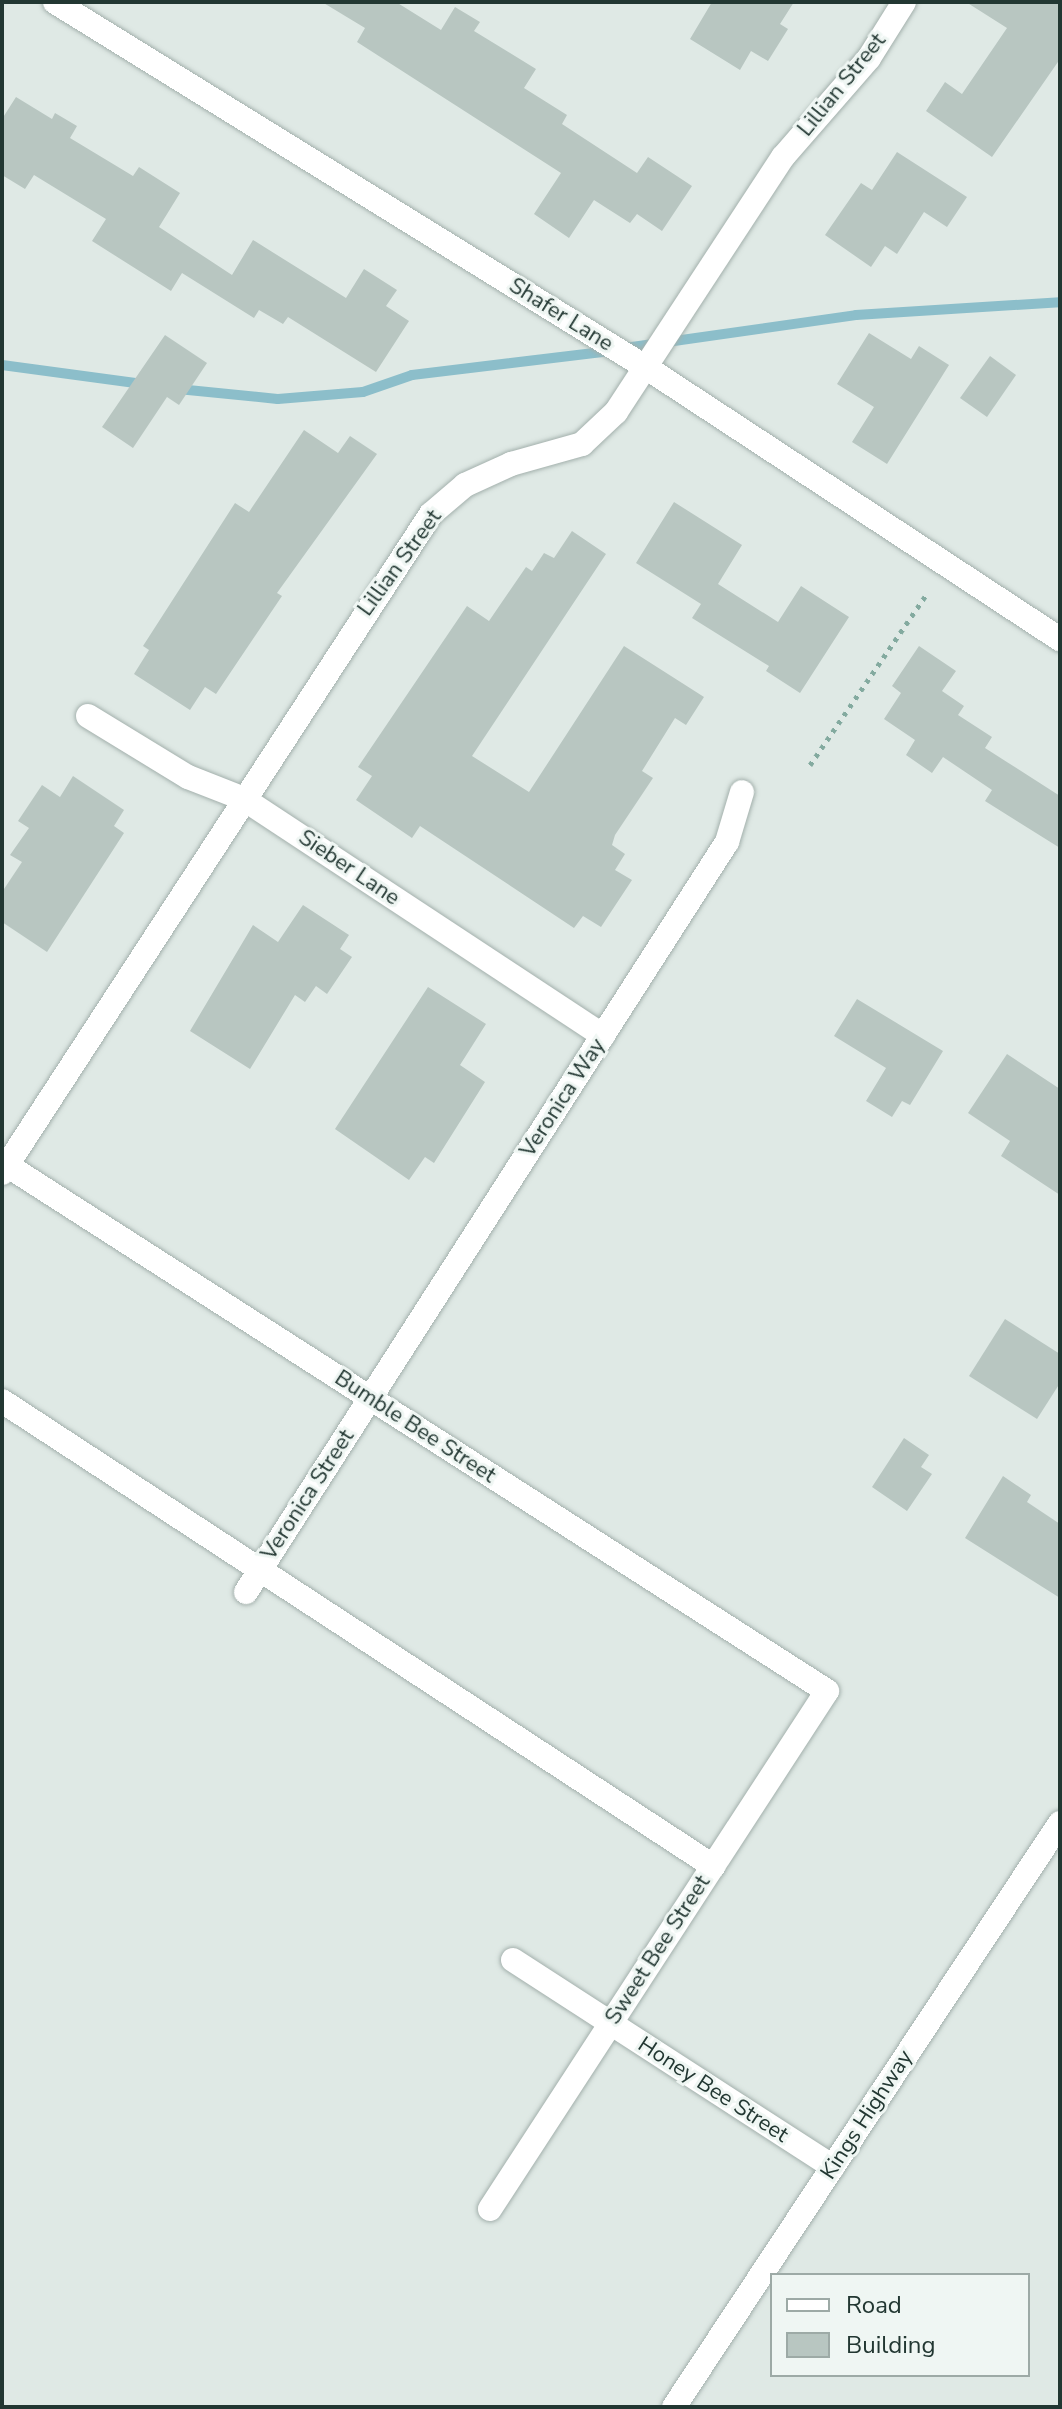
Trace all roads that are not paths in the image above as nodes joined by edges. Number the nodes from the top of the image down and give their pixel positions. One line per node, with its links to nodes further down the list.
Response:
1 (55, 2): 3 (street, Shafer Lane)
2 (904, 2): 3 (street, Lillian Street)
3 (647, 368): 4 (street, Shafer Lane); 7 (street, Lillian Street)
4 (1060, 639)
5 (88, 716): 7 (street, Sieber Lane)
6 (742, 792): 8 (street, Veronica Way)
7 (244, 799): 8 (street, Sieber Lane); 9 (street, Lillian Street)
8 (603, 1036): 10 (street, Veronica Way)
9 (4, 1167): 10 (street, Bumble Bee Street)
10 (370, 1398): 12 (street, Veronica Street); 14 (street, Bumble Bee Street)
11 (2, 1401): 12 (street)
12 (260, 1570): 13 (street, Veronica Street); 16 (street)
13 (246, 1592)
14 (827, 1691): 16 (street, Sweet Bee Street)
15 (1060, 1823): 19 (street, Kings Highway)
16 (713, 1866): 18 (street, Sweet Bee Street)
17 (513, 1960): 18 (street, Honey Bee Street)
18 (611, 2023): 19 (street, Honey Bee Street); 20 (street, Sweet Bee Street)
19 (833, 2167): 21 (street, Kings Highway)
20 (490, 2209)
21 (674, 2407)

